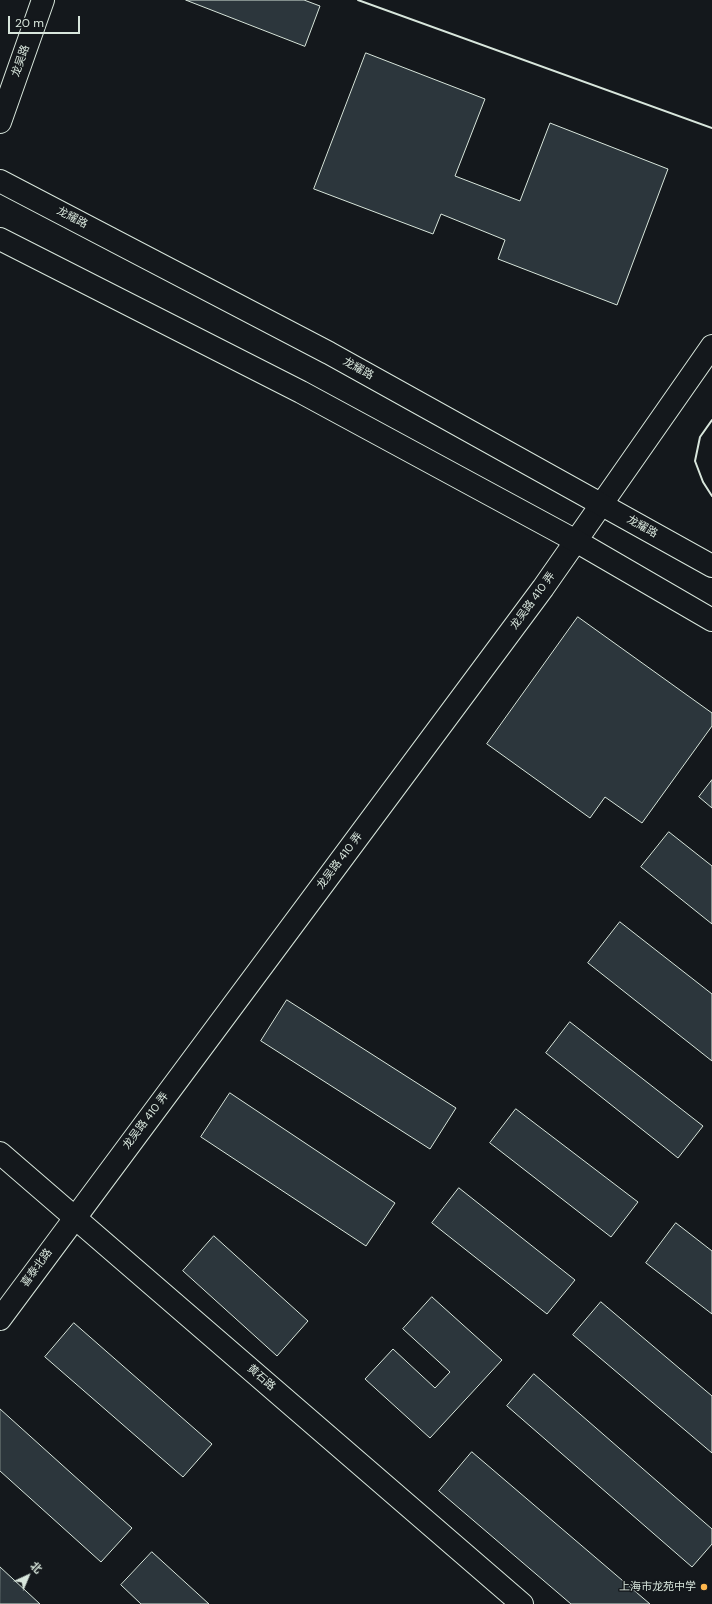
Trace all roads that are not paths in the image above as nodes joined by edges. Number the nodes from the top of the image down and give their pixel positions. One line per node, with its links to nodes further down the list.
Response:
1 (42, 0): 2 (street, 龙吴路)
2 (0, 122)
3 (0, 181): 6 (street, 龙耀路)
4 (0, 239): 7 (street)
5 (712, 346): 6 (street, 龙吴路 410 弄)
6 (602, 505): 7 (street, 龙吴路 410 弄); 8 (street, 龙耀路)
7 (576, 541): 9 (street); 11 (street, 龙吴路 410 弄)
8 (712, 566)
9 (712, 620)
10 (0, 1153): 11 (street, 黄石路)
11 (75, 1216): 12 (street, 喜泰北路); 13 (street, 黄石路)
12 (0, 1319)
13 (522, 1604)

